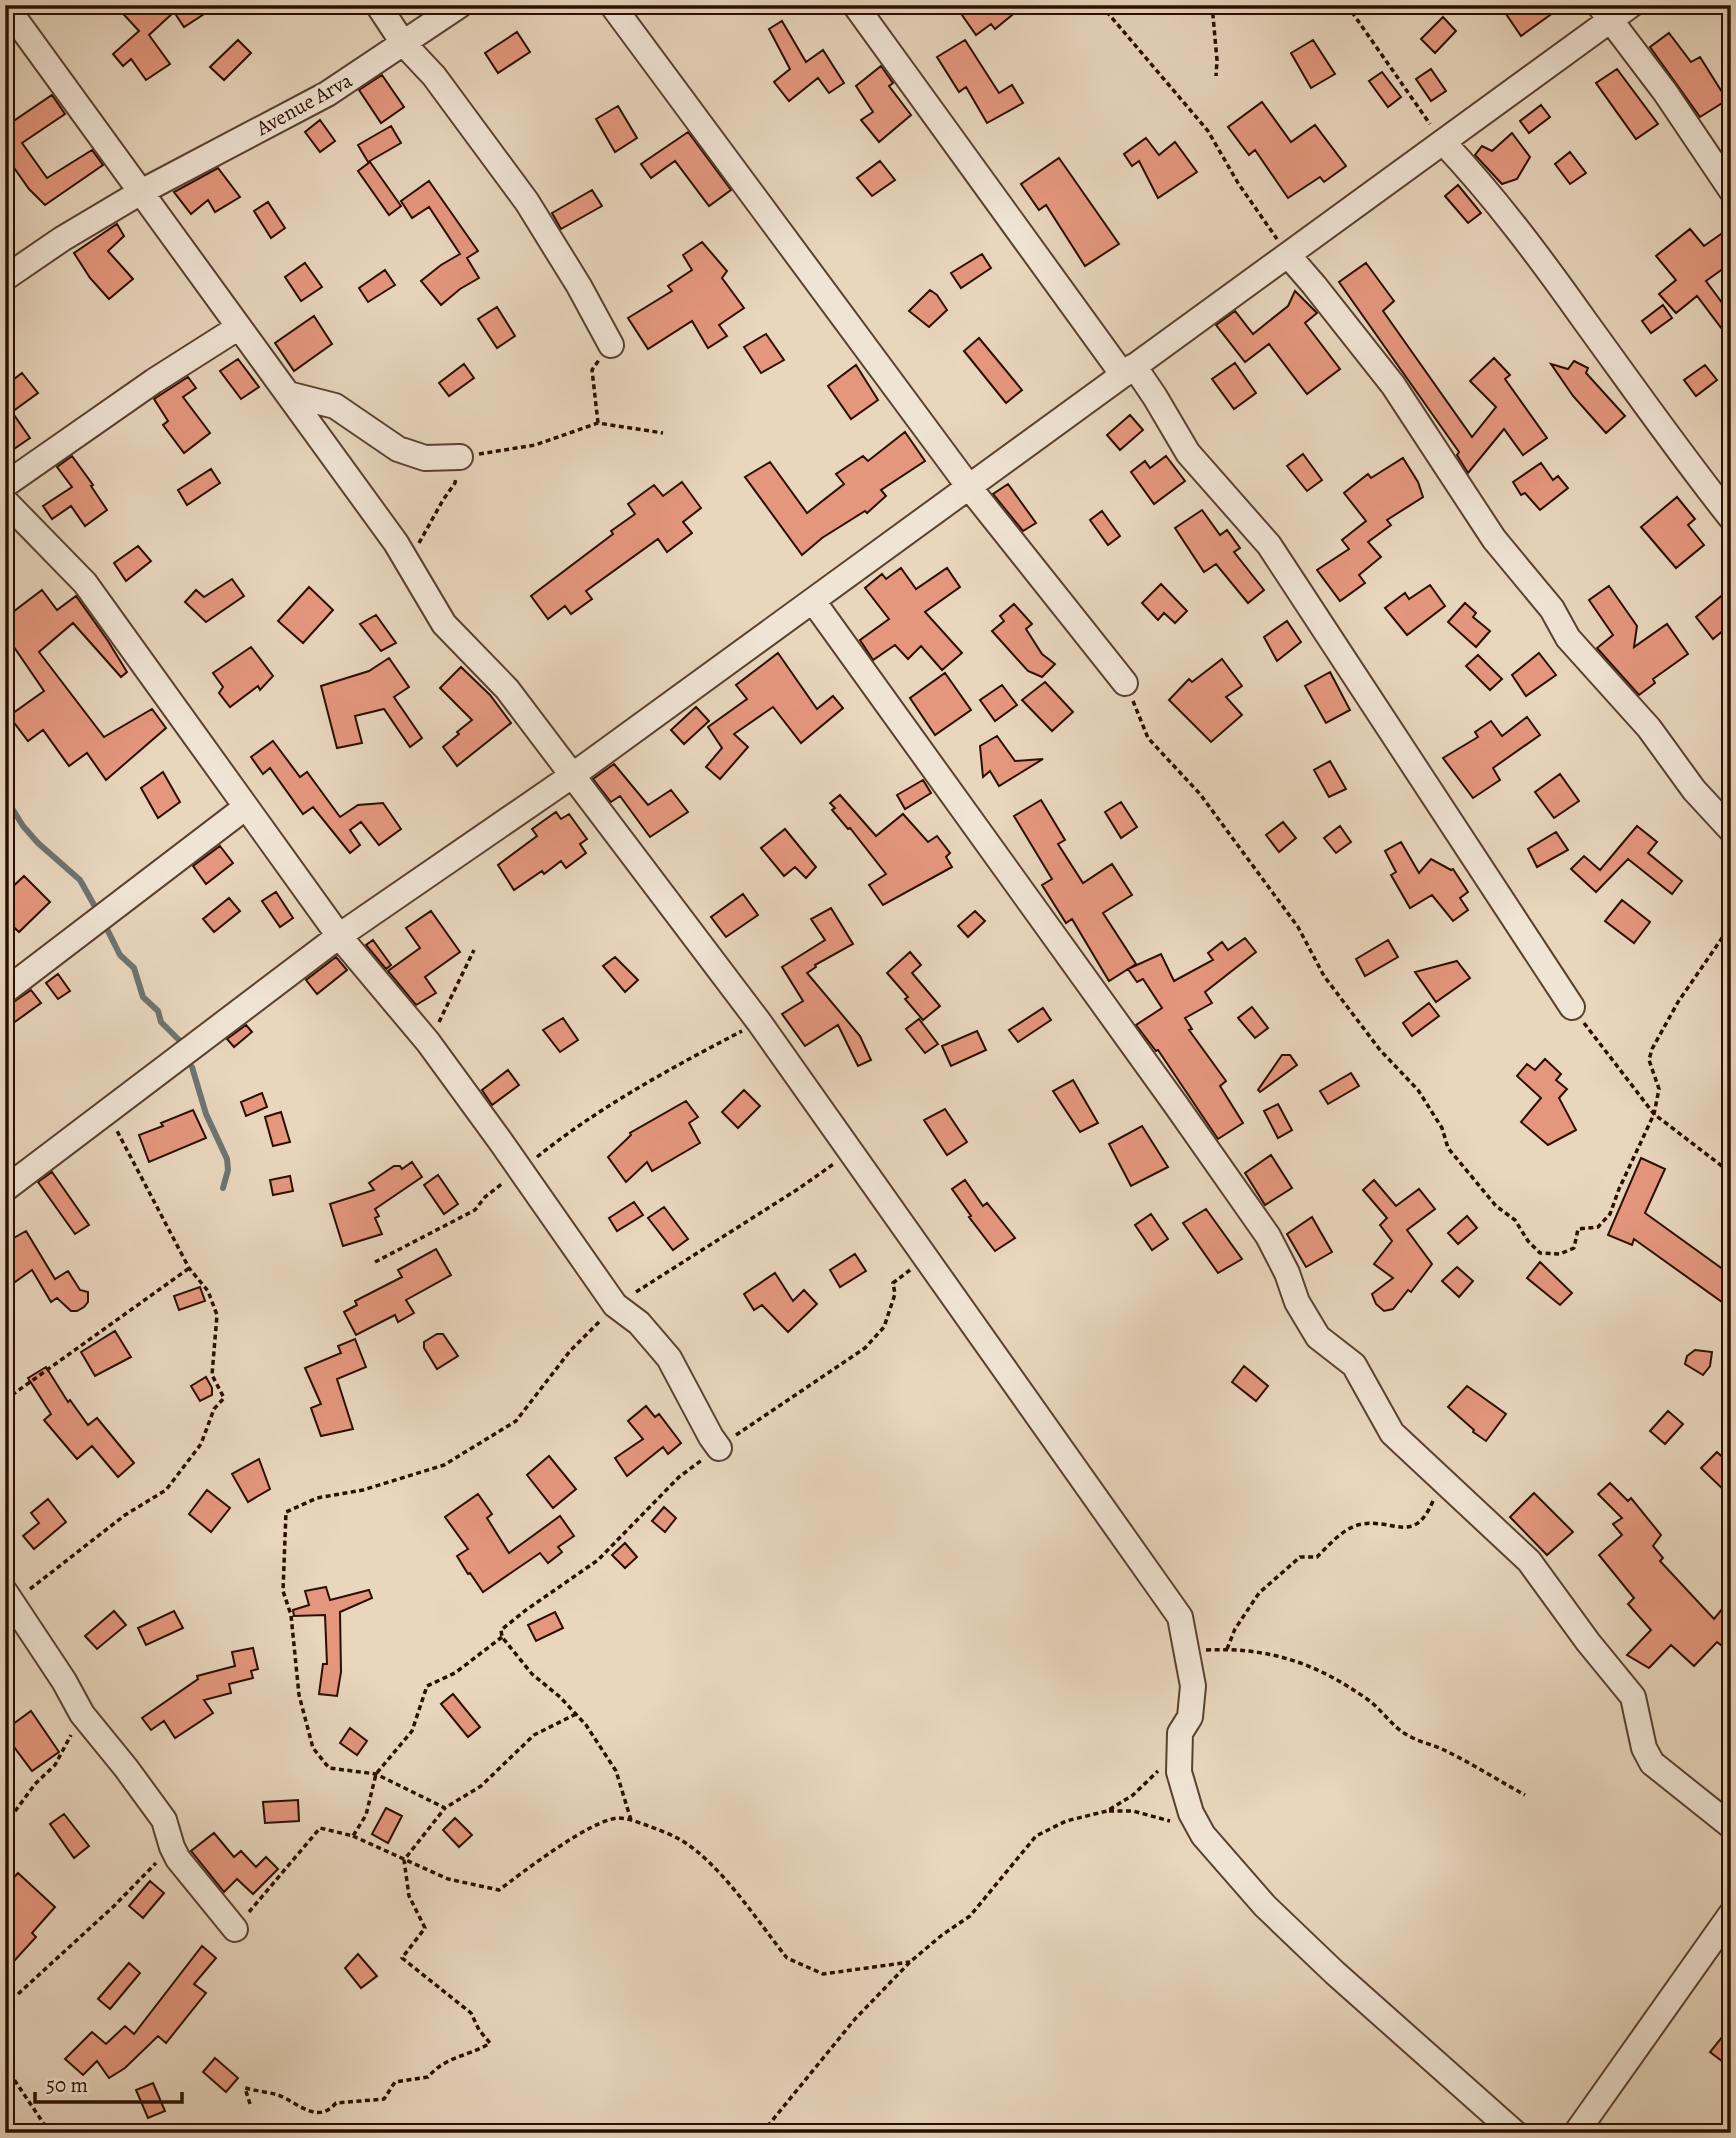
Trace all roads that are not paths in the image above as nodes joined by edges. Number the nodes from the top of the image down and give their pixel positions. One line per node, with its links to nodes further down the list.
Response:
1 (5, 5): 11 (street)
2 (378, 5): 8 (street)
3 (460, 5): 8 (street, Avenue Arva)
4 (612, 5): 20 (street)
5 (855, 5): 16 (street)
6 (1631, 5): 7 (street)
7 (1605, 13): 9 (street); 10 (street)
8 (403, 43): 11 (street, Avenue Arva); 15 (street)
9 (1443, 142): 12 (street); 22 (street)
10 (1731, 190)
11 (141, 192): 13 (street, Avenue Arva); 14 (street)
12 (1288, 255): 16 (street); 27 (street)
13 (5, 278)
14 (239, 327): 17 (street); 19 (street)
15 (611, 345)
16 (1128, 371): 20 (street); 30 (street)
17 (288, 394): 18 (street); 25 (street)
18 (460, 457)
19 (5, 485)
20 (969, 487): 23 (street); 24 (street)
21 (5, 501): 26 (street)
22 (1731, 518)
23 (813, 601): 25 (street); 34 (street)
24 (1125, 683)
25 (573, 775): 28 (street); 37 (street)
26 (246, 807): 28 (street); 29 (street)
27 (1731, 830)
28 (339, 936): 31 (street); 32 (street)
29 (5, 991)
30 (1572, 1007)
31 (5, 1189)
32 (719, 1448)
33 (9, 1598): 36 (street)
34 (1731, 1826)
35 (1731, 1914): 38 (street)
36 (235, 1929)
37 (1516, 2133)
38 (1576, 2133)

